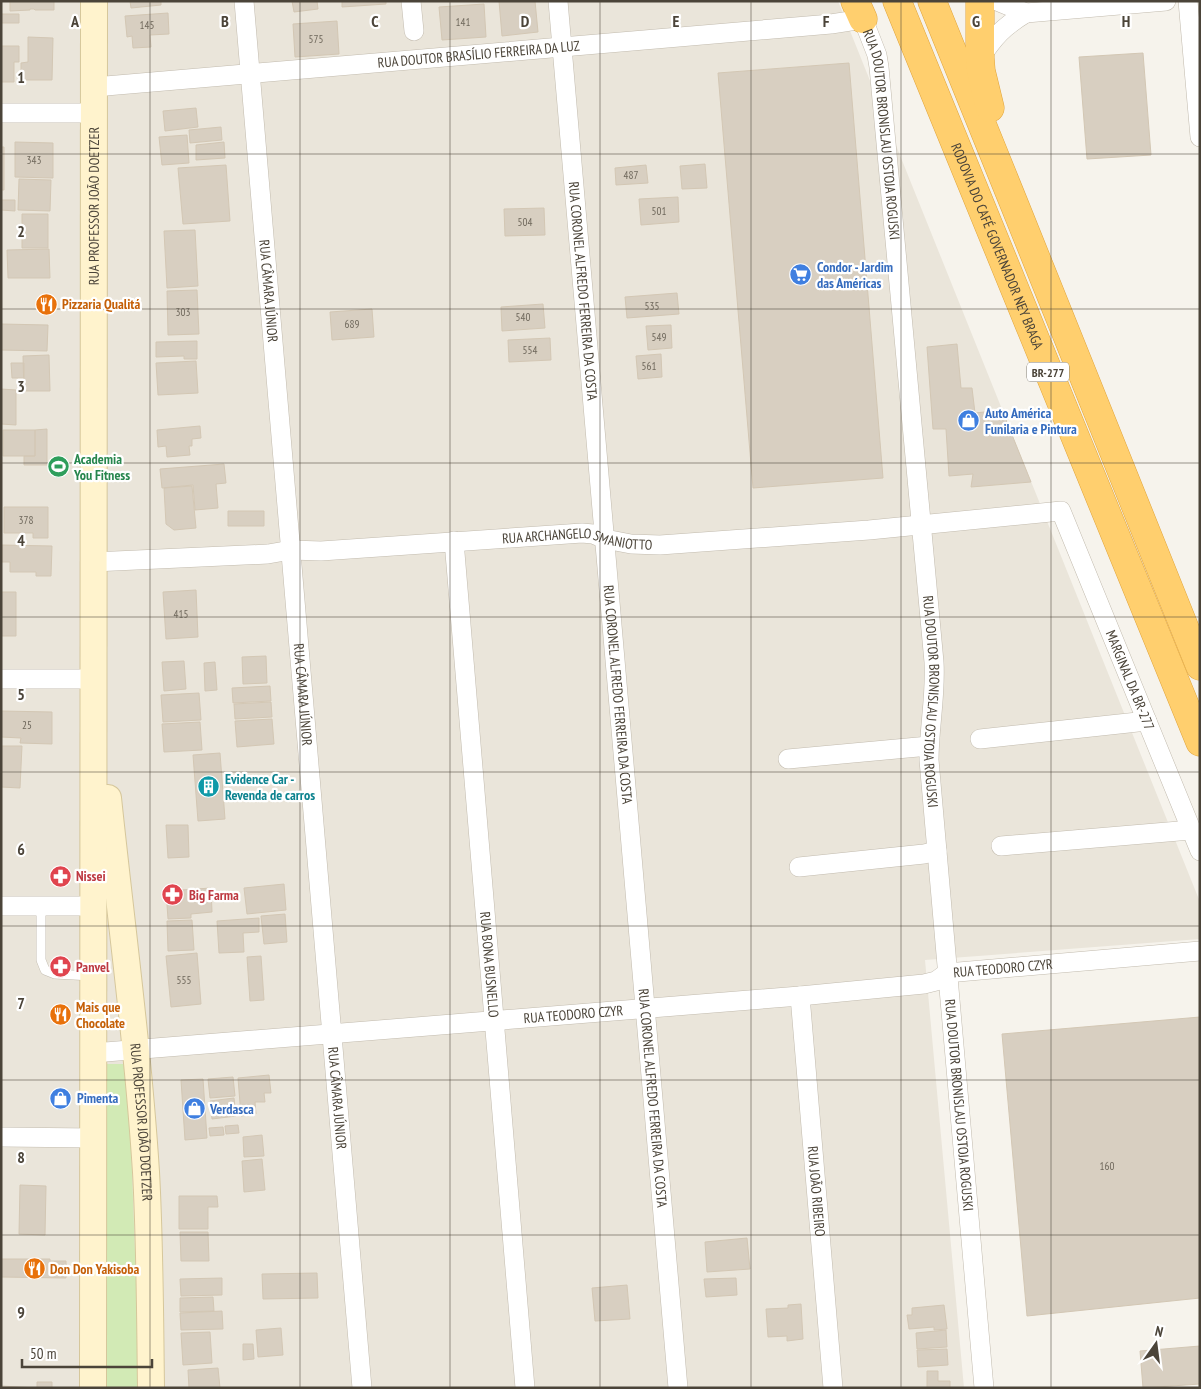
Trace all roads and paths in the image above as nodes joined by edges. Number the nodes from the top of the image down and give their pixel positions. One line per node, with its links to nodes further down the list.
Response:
1 (94, 1): 18 (main road, RUA PROFESSOR JOÃO DOETZER)
2 (244, 1): 17 (street, RUA CÂMARA JÚNIOR)
3 (412, 1): 14 (street)
4 (558, 1): 15 (street, RUA CORONEL ALFREDO FERREIRA DA COSTA)
5 (897, 1): 34 (highway, RODOVIA DO CAFÉ GOVERNADOR NEY BRAGA / BR-277)
6 (932, 1): 22 (highway, BR-277)
7 (980, 1): 16 (highway)
8 (997, 1): 12 (street)
9 (1166, 1): 11 (street)
10 (1188, 1): 21 (street)
11 (1064, 5): 12 (street)
12 (1025, 7): 16 (street)
13 (859, 10): 15 (street, RUA DOUTOR BRASÍLIO FERREIRA DA LUZ); 24 (street, RUA DOUTOR BRONISLAU OSTOJA ROGUSKI)
14 (414, 31)
15 (562, 47): 17 (street, RUA DOUTOR BRASÍLIO FERREIRA DA LUZ); 25 (street, RUA CORONEL ALFREDO FERREIRA DA COSTA)
16 (980, 58): 22 (highway)
17 (250, 73): 18 (street, RUA DOUTOR BRASÍLIO FERREIRA DA LUZ); 27 (street, RUA CÂMARA JÚNIOR)
18 (94, 86): 20 (main road, RUA PROFESSOR JOÃO DOETZER)
19 (1, 113): 20 (street)
20 (94, 113): 28 (main road, RUA PROFESSOR JOÃO DOETZER)
21 (1200, 137)
22 (1016, 206): 29 (highway, BR-277)
23 (1061, 510): 24 (street, RUA ARCHANGELO SMANIOTTO); 32 (street, MARGINAL DA BR-277)
24 (922, 524): 25 (street, RUA ARCHANGELO SMANIOTTO); 35 (street, RUA DOUTOR BRONISLAU OSTOJA ROGUSKI)
25 (605, 539): 26 (street, RUA ARCHANGELO SMANIOTTO); 49 (street, RUA CORONEL ALFREDO FERREIRA DA COSTA)
26 (454, 541): 27 (street, RUA ARCHANGELO SMANIOTTO); 50 (street, RUA BONA BUSNELLO)
27 (290, 550): 28 (street, RUA ARCHANGELO SMANIOTTO); 51 (street, RUA CÂMARA JÚNIOR)
28 (93, 562): 31 (main road, RUA PROFESSOR JOÃO DOETZER)
29 (1200, 666)
30 (1, 679): 31 (street)
31 (93, 679): 44 (main road, RUA PROFESSOR JOÃO DOETZER); 52 (main road, RUA PROFESSOR JOÃO DOETZER)
32 (1147, 722): 33 (street); 37 (street, MARGINAL DA BR-277)
33 (980, 739)
34 (1200, 742)
35 (929, 746): 36 (street); 39 (street, RUA DOUTOR BRONISLAU OSTOJA ROGUSKI)
36 (788, 760)
37 (1191, 830): 38 (street); 40 (street, MARGINAL DA BR-277)
38 (1001, 846)
39 (937, 851): 41 (street); 46 (street, RUA DOUTOR BRONISLAU OSTOJA ROGUSKI)
40 (1200, 851)
41 (799, 867)
42 (1, 906): 43 (street)
43 (42, 906): 44 (street); 47 (lane)
44 (93, 906): 47 (main road, RUA PROFESSOR JOÃO DOETZER)
45 (1200, 951): 46 (street, RUA TEODORO CZYR)
46 (948, 973): 48 (street, RUA TEODORO CZYR); 62 (street, RUA DOUTOR BRONISLAU OSTOJA ROGUSKI)
47 (93, 976): 53 (main road, RUA PROFESSOR JOÃO DOETZER)
48 (800, 996): 49 (street, RUA TEODORO CZYR); 61 (street, RUA JOÃO RIBEIRO)
49 (645, 1007): 50 (street, RUA TEODORO CZYR); 60 (street, RUA CORONEL ALFREDO FERREIRA DA COSTA)
50 (494, 1020): 51 (street, RUA TEODORO CZYR); 59 (street, RUA BONA BUSNELLO)
51 (332, 1033): 52 (street, RUA TEODORO CZYR); 58 (street, RUA CÂMARA JÚNIOR)
52 (135, 1050): 53 (street, RUA TEODORO CZYR); 57 (main road, RUA PROFESSOR JOÃO DOETZER)
53 (93, 1053): 55 (main road, RUA PROFESSOR JOÃO DOETZER)
54 (1, 1137): 55 (street)
55 (93, 1138): 56 (main road, RUA PROFESSOR JOÃO DOETZER)
56 (93, 1388)
57 (151, 1388)
58 (362, 1388)
59 (525, 1388)
60 (678, 1388)
61 (833, 1388)
62 (984, 1388)

